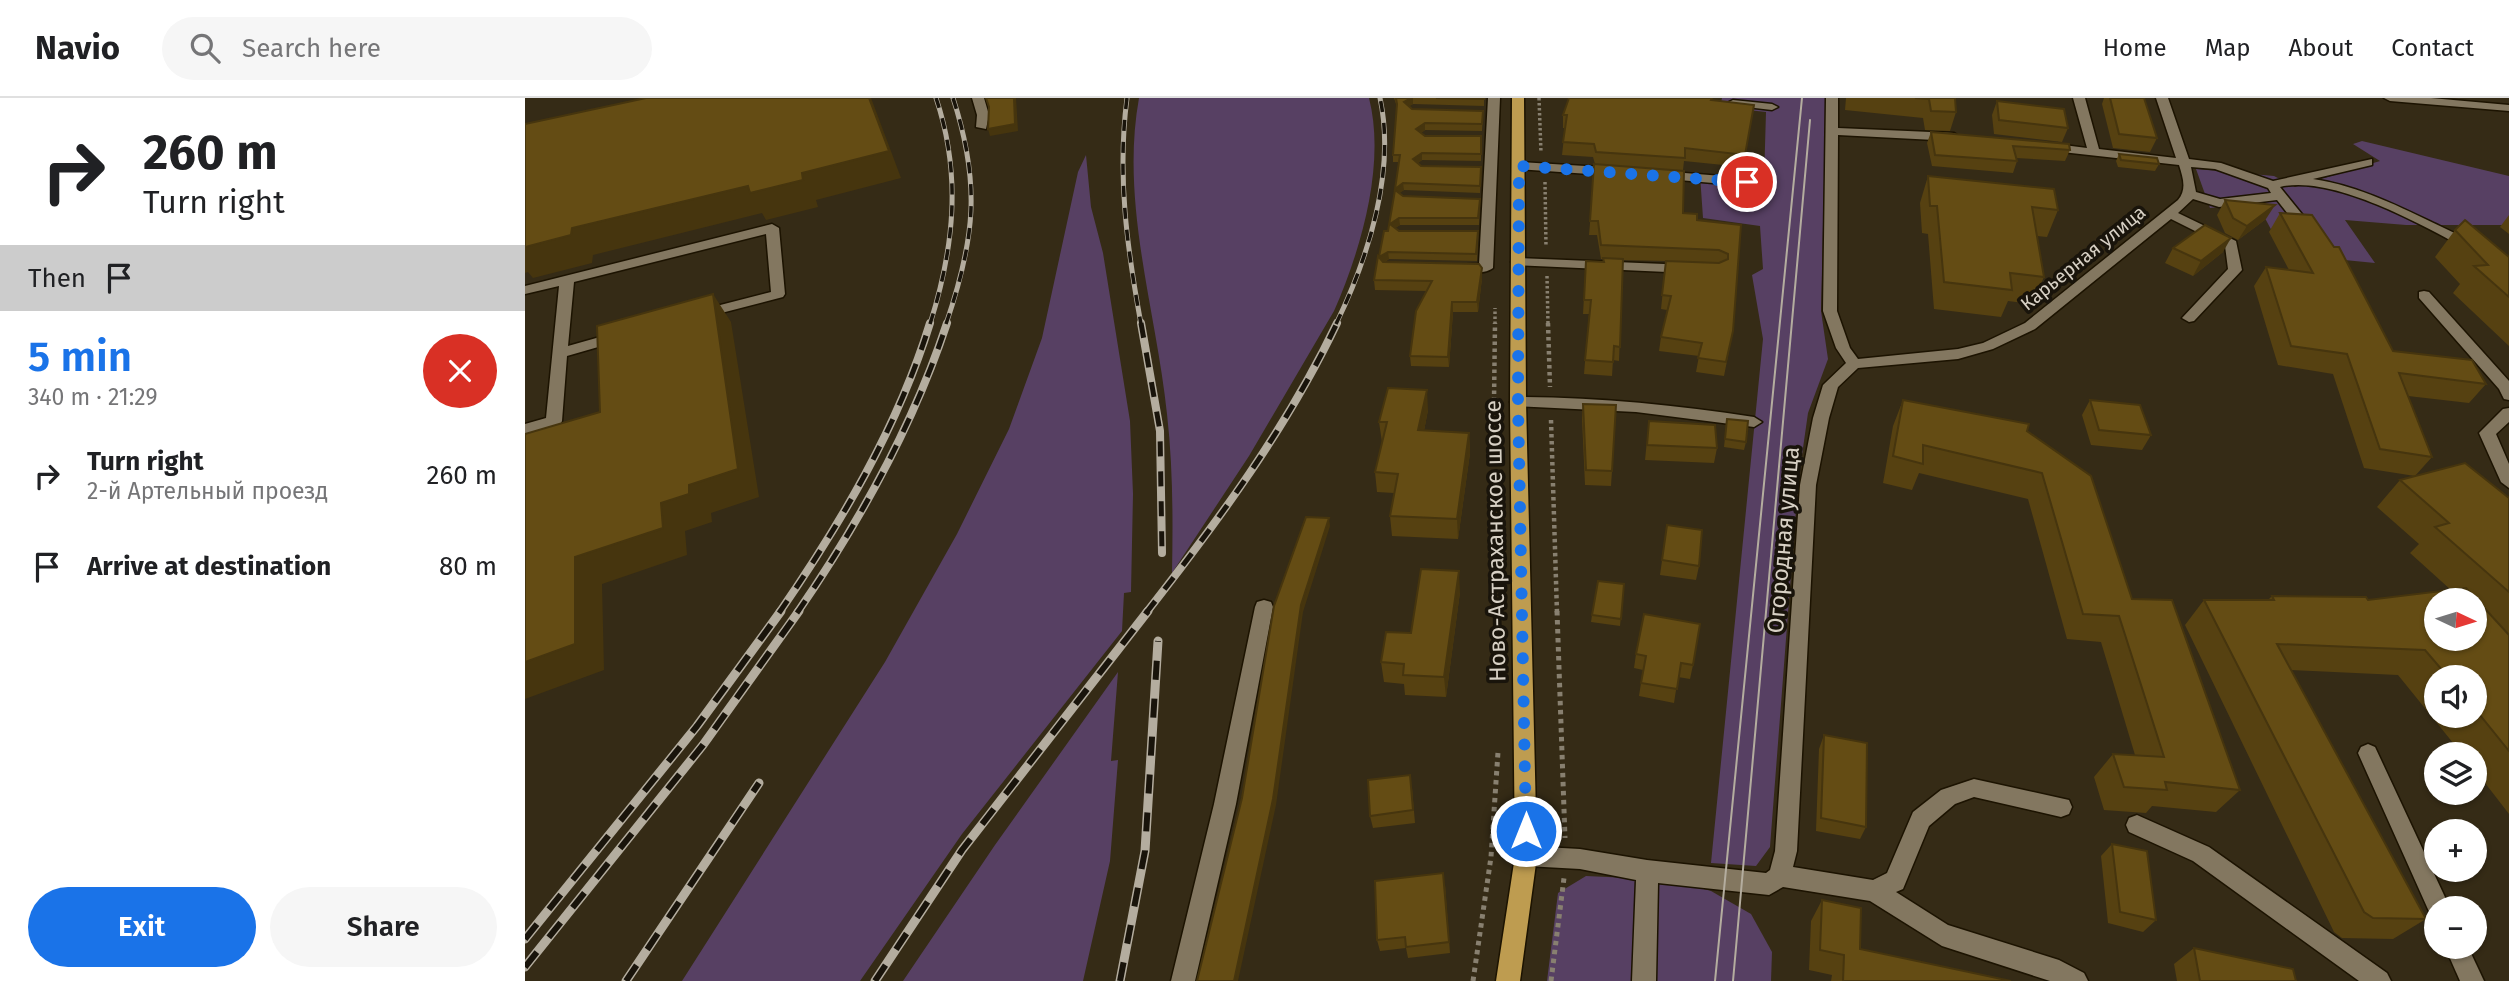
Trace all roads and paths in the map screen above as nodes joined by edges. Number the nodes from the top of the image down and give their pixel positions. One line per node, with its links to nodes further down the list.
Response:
1 (978, 98): 14 (street)
2 (1494, 98): 34 (street)
3 (1518, 98): 21 (main road, Ново-Астраханское шоссе)
4 (1539, 98): 22 (path)
5 (1832, 98): 15 (street)
6 (2079, 98): 18 (street)
7 (2162, 98): 20 (street)
8 (2390, 98): 13 (street)
9 (2503, 98): 10 (street)
10 (2509, 99)
11 (1718, 102): 12 (street)
12 (1772, 107)
13 (2509, 108)
14 (982, 127)
15 (1832, 131): 16 (street); 44 (street)
16 (1964, 138)
17 (2029, 145): 18 (street)
18 (2094, 152): 20 (street)
19 (2368, 162): 25 (street)
20 (2186, 163): 27 (street); 28 (street)
21 (1519, 166): 22 (street); 31 (main road, Ново-Астраханское шоссе)
22 (1541, 167): 23 (street); 32 (path)
23 (1626, 172)
24 (1653, 174): 26 (street)
25 (2294, 179): 27 (street); 36 (street)
26 (1747, 182)
27 (2275, 190): 28 (street); 30 (street)
28 (2190, 194): 29 (street, Карьерная улица)
29 (2168, 213): 40 (street); 44 (street, Карьерная улица)
30 (2307, 229)
31 (1518, 262): 32 (street); 46 (main road, Ново-Астраханское шоссе)
32 (1546, 262): 35 (street); 47 (path)
33 (1445, 267): 34 (street)
34 (1486, 268): 49 (path)
35 (1704, 270)
36 (2509, 271)
37 (567, 280): 38 (street); 41 (street); 43 (street)
38 (525, 290)
39 (2424, 295): 45 (street)
40 (2189, 318)
41 (685, 319)
42 (637, 332): 43 (street)
43 (560, 353): 51 (street)
44 (1854, 364): 61 (street, Огородная улица)
45 (2509, 394)
46 (1518, 402): 47 (street); 58 (main road, Ново-Астраханское шоссе)
47 (1551, 402): 50 (street); 59 (path)
48 (2509, 413): 52 (street)
49 (1495, 415)
50 (1754, 422)
51 (525, 429)
52 (2509, 482)
53 (1264, 607): 65 (street)
54 (1499, 746): 66 (path)
55 (2368, 752): 63 (street)
56 (2061, 807): 62 (street)
57 (2137, 825): 71 (street)
58 (1526, 856): 59 (street); 67 (main road, Ново-Астраханское шоссе)
59 (1565, 858): 60 (street); 68 (path)
60 (1647, 871): 61 (street); 69 (street)
61 (1780, 876): 62 (street)
62 (1874, 891): 70 (street)
63 (2434, 896)
64 (2462, 959): 72 (street)
65 (1183, 981)
66 (1473, 981)
67 (1508, 981)
68 (1551, 981)
69 (1644, 981)
70 (2076, 981)
71 (2379, 981)
72 (2472, 981)

